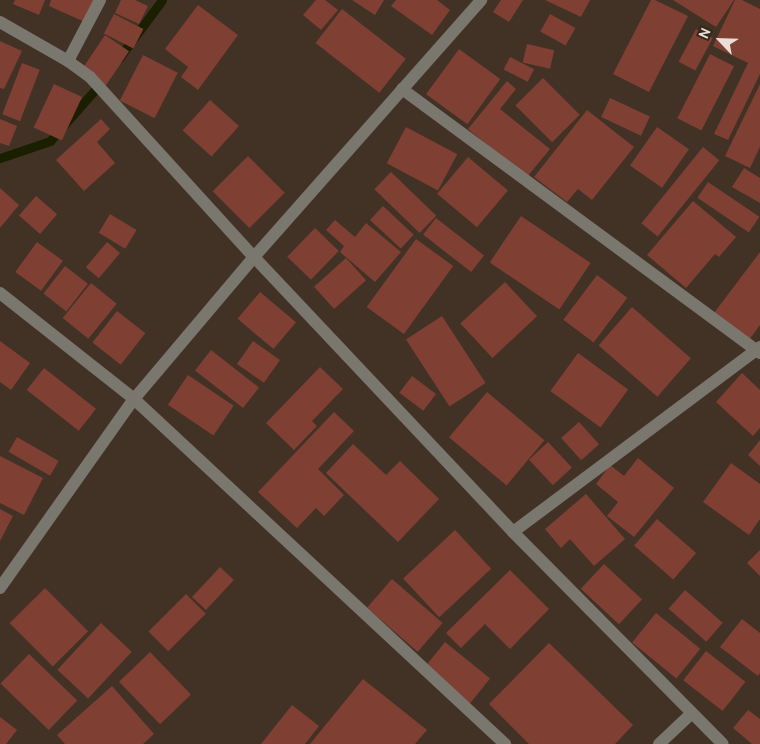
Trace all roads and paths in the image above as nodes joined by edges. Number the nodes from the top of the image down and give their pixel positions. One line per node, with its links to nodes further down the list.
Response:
1 (100, 0): 4 (street)
2 (481, 0): 5 (street)
3 (0, 22): 4 (street)
4 (68, 61): 6 (street)
5 (402, 90): 6 (street); 8 (street)
6 (254, 257): 9 (street); 10 (street)
7 (0, 293): 9 (street)
8 (759, 350): 10 (street)
9 (134, 399): 11 (street); 13 (street)
10 (513, 532): 12 (street)
11 (0, 588)
12 (692, 713): 14 (street); 15 (street)
13 (505, 744)
14 (659, 744)
15 (722, 744)

